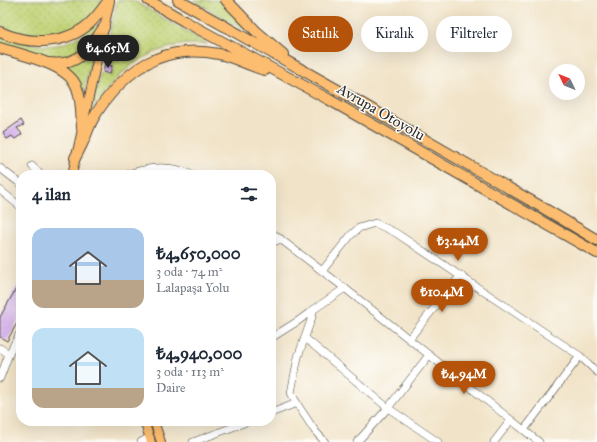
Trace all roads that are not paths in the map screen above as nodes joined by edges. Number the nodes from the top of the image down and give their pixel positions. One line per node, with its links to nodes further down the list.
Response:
1 (109, 0): 5 (main road); 6 (highway)
2 (148, 0): 10 (highway, Avrupa Otoyolu)
3 (178, 0): 9 (highway, Avrupa Otoyolu)
4 (226, 0): 9 (highway)
5 (104, 27): 8 (highway); 11 (main road)
6 (0, 32)
7 (0, 48): 8 (highway)
8 (43, 62): 11 (highway)
9 (292, 64): 24 (highway, Avrupa Otoyolu)
10 (287, 76): 12 (highway); 26 (highway, Avrupa Otoyolu)
11 (82, 128): 12 (main road)
12 (75, 158): 16 (main road)
13 (32, 166): 15 (street)
14 (0, 168): 19 (street)
15 (36, 170)
16 (73, 170)
17 (145, 170): 18 (street)
18 (177, 170)
19 (16, 180)
20 (0, 190): 21 (street)
21 (16, 203)
22 (276, 236): 23 (street)
23 (281, 240): 25 (street); 27 (street)
24 (597, 240)
25 (276, 242)
26 (597, 253)
27 (322, 271): 28 (street); 29 (street)
28 (461, 275): 33 (street); 38 (street)
29 (345, 288): 30 (street); 33 (street)
30 (313, 310): 31 (street); 32 (street)
31 (276, 335)
32 (304, 338): 41 (street); 42 (street)
33 (409, 339): 37 (street)
34 (16, 341): 36 (street)
35 (0, 348): 36 (street)
36 (9, 354): 40 (street)
37 (429, 355): 42 (street); 44 (street)
38 (580, 356): 39 (street); 48 (street)
39 (597, 372)
40 (0, 378)
41 (297, 403): 43 (street); 53 (street)
42 (388, 408): 54 (street); 55 (street)
43 (276, 411)
44 (511, 420): 48 (street); 56 (street)
45 (146, 426): 49 (main road)
46 (156, 426): 51 (main road)
47 (236, 426): 52 (street)
48 (524, 430): 57 (street)
49 (151, 440): 50 (street)
50 (141, 442)
51 (162, 442)
52 (193, 442)
53 (325, 442)
54 (357, 442)
55 (438, 442)
56 (494, 442)
57 (539, 442)

